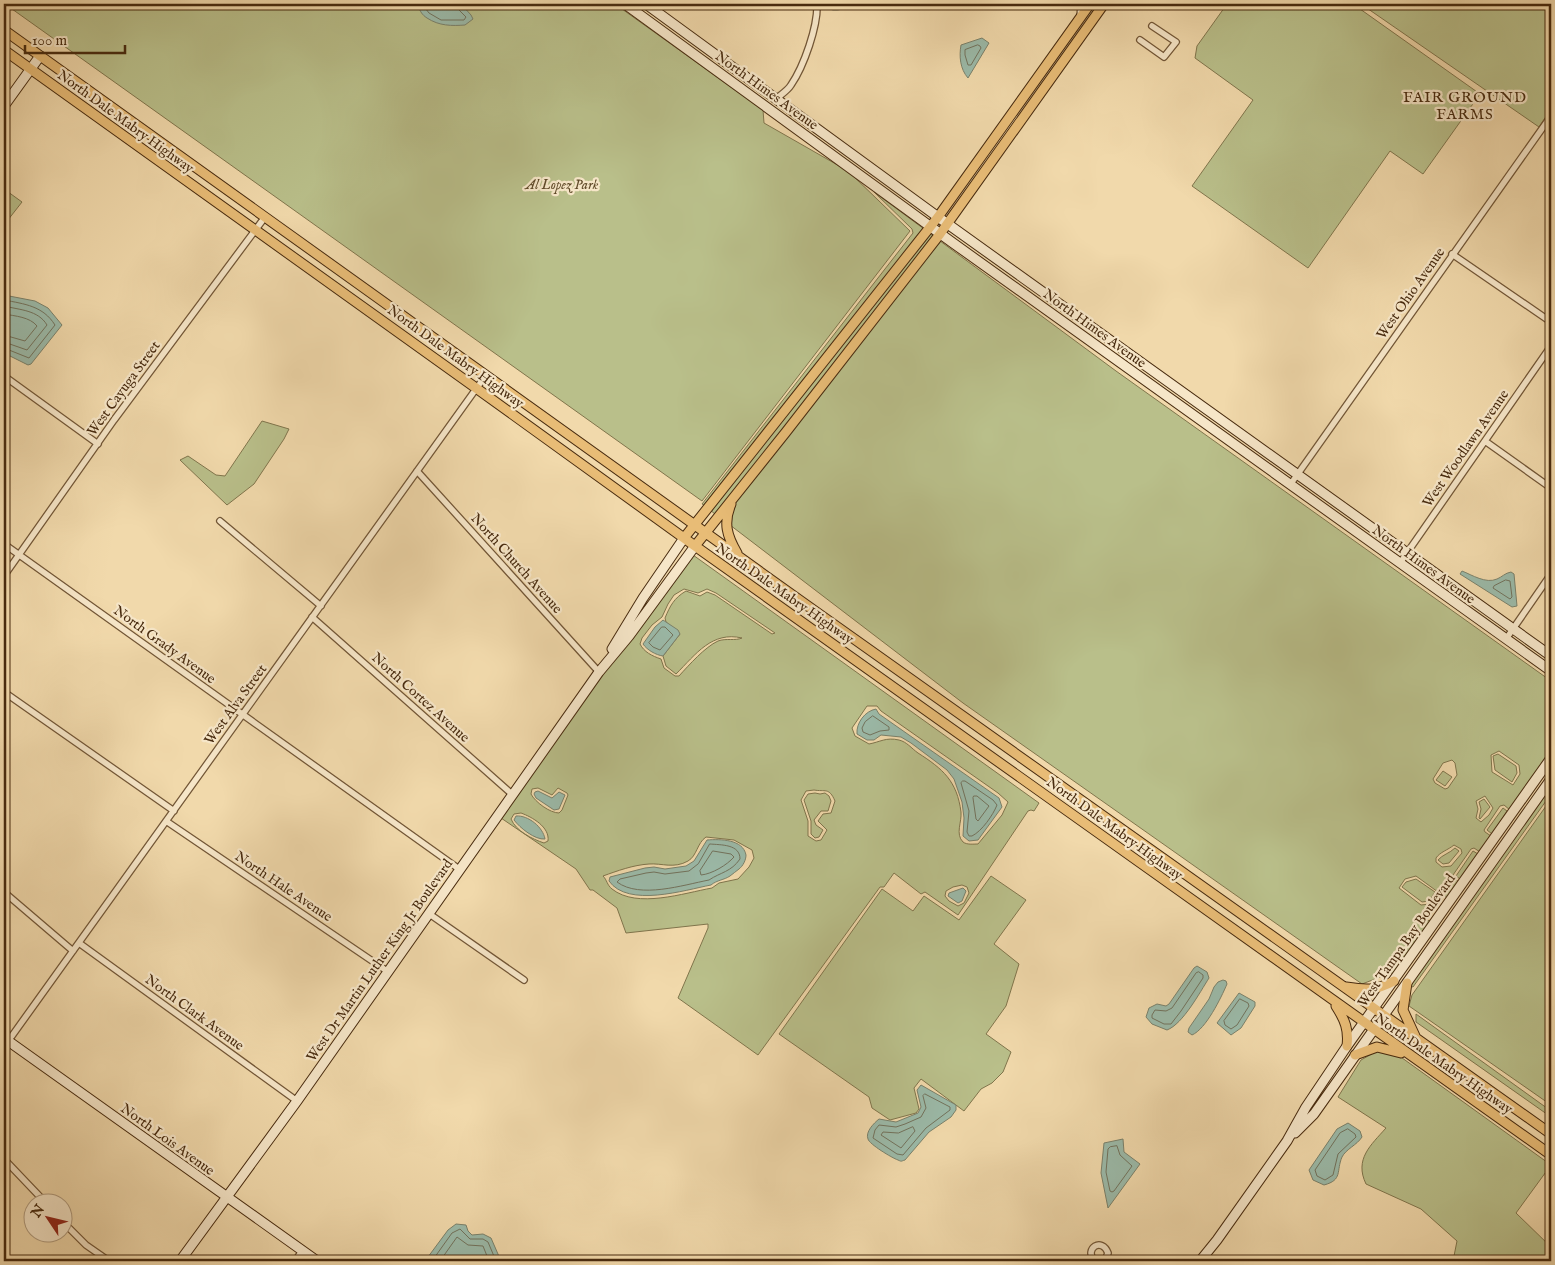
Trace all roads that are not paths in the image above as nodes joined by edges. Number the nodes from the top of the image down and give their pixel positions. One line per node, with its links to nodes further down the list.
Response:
1 (625, 4): 11 (street, North Himes Avenue)
2 (646, 4): 9 (street, North Himes Avenue)
3 (817, 4): 16 (street)
4 (1081, 4): 7 (street)
5 (1090, 4): 7 (main road)
6 (1100, 6): 23 (main road)
7 (1080, 17): 22 (main road)
8 (1152, 26): 12 (street)
9 (681, 29): 11 (street); 16 (street, North Himes Avenue)
10 (4, 30): 14 (main road, North Dale Mabry Highway)
11 (675, 39): 24 (street, North Himes Avenue)
12 (1140, 40)
13 (4, 50): 15 (main road, North Dale Mabry Highway)
14 (40, 56): 15 (street); 19 (main road, North Dale Mabry Highway)
15 (30, 69): 17 (street); 20 (main road, North Dale Mabry Highway)
16 (777, 98): 22 (street, North Himes Avenue)
17 (4, 106)
18 (1551, 116): 27 (street, West Ohio Avenue)
19 (135, 124): 20 (main road); 21 (main road, North Dale Mabry Highway)
20 (126, 137): 25 (main road, North Dale Mabry Highway)
21 (265, 217): 25 (street, West Cayuga Street); 30 (main road, North Dale Mabry Highway)
22 (938, 217): 23 (street, North Himes Avenue); 24 (main road)
23 (948, 224): 26 (main road); 32 (street, North Himes Avenue)
24 (931, 227): 26 (street, North Himes Avenue); 43 (main road)
25 (255, 230): 33 (main road, North Dale Mabry Highway); 36 (street, West Cayuga Street)
26 (940, 234): 34 (street, North Himes Avenue); 41 (main road)
27 (1452, 254): 28 (street); 38 (street, West Ohio Avenue)
28 (1551, 322)
29 (1551, 346): 35 (street, West Woodlawn Avenue)
30 (486, 374): 33 (street, West Alva Street); 43 (main road, North Dale Mabry Highway)
31 (4, 376): 36 (street)
32 (1171, 384): 34 (street); 38 (street, North Himes Avenue)
33 (476, 388): 37 (street, West Alva Street); 45 (main road, North Dale Mabry Highway)
34 (1164, 394): 39 (street, North Himes Avenue)
35 (1485, 441): 40 (street); 48 (street, West Woodlawn Avenue)
36 (98, 444): 49 (street, West Cayuga Street)
37 (417, 472): 54 (street, West Alva Street); 60 (street, North Church Avenue)
38 (1298, 474): 39 (street, West Ohio Avenue); 48 (street, North Himes Avenue)
39 (1290, 485): 51 (street, North Himes Avenue)
40 (1551, 488)
41 (733, 500): 44 (main road); 50 (main road)
42 (220, 520): 54 (street)
43 (694, 524): 44 (main road, North Dale Mabry Highway); 45 (main road)
44 (705, 532): 47 (main road); 50 (main road, North Dale Mabry Highway)
45 (684, 538): 47 (main road, North Dale Mabry Highway); 60 (street, West Dr Martin Luther King Jr Boulevard)
46 (4, 544): 49 (street, North Grady Avenue)
47 (695, 546): 60 (street, West Dr Martin Luther King Jr Boulevard); 67 (main road, North Dale Mabry Highway)
48 (1407, 552): 51 (street, West Woodlawn Avenue); 56 (street, North Himes Avenue)
49 (19, 555): 53 (street, West Cayuga Street); 62 (street, North Grady Avenue)
50 (739, 557): 65 (main road, North Dale Mabry Highway)
51 (1400, 563): 57 (street, North Himes Avenue)
52 (1551, 574): 56 (street)
53 (4, 576)
54 (321, 606): 55 (street, West Alva Street)
55 (312, 618): 62 (street, West Alva Street); 68 (street, North Cortez Avenue)
56 (1513, 629): 57 (street); 58 (street, North Himes Avenue)
57 (1506, 639): 59 (street, North Himes Avenue)
58 (1551, 656)
59 (1551, 671)
60 (599, 672): 68 (street, West Dr Martin Luther King Jr Boulevard)
61 (4, 692): 69 (street)
62 (242, 715): 69 (street, West Alva Street); 73 (street, North Grady Avenue)
63 (1551, 758): 64 (street, West Tampa Bay Boulevard)
64 (1548, 770): 71 (street, West Tampa Bay Boulevard)
65 (1041, 771): 67 (main road); 86 (main road, North Dale Mabry Highway)
66 (1551, 779): 72 (street, West Tampa Bay Boulevard)
67 (1031, 785): 87 (main road, North Dale Mabry Highway)
68 (513, 795): 73 (street, West Dr Martin Luther King Jr Boulevard)
69 (174, 811): 70 (street, West Alva Street)
70 (166, 821): 80 (street, West Alva Street); 82 (street, North Hale Avenue)
71 (1485, 852): 72 (street); 75 (street, West Tampa Bay Boulevard)
72 (1495, 859): 77 (street, West Tampa Bay Boulevard)
73 (460, 869): 76 (street, West Dr Martin Luther King Jr Boulevard)
74 (4, 892): 81 (street)
75 (1443, 911): 77 (street); 78 (street, West Tampa Bay Boulevard)
76 (428, 913): 82 (street, West Dr Martin Luther King Jr Boulevard); 83 (street)
77 (1453, 918): 79 (street, West Tampa Bay Boulevard)
78 (1430, 930): 79 (street); 84 (street, West Tampa Bay Boulevard)
79 (1440, 937): 85 (street, West Tampa Bay Boulevard)
80 (78, 943): 81 (street, West Alva Street); 97 (street, North Clark Avenue)
81 (73, 951): 93 (street, West Alva Street)
82 (387, 971): 97 (street, West Dr Martin Luther King Jr Boulevard)
83 (524, 980)
84 (1394, 982): 86 (main road); 88 (street, West Tampa Bay Boulevard)
85 (1407, 983): 89 (street, West Tampa Bay Boulevard); 92 (main road)
86 (1344, 986): 88 (main road, North Dale Mabry Highway)
87 (1333, 1002): 90 (main road, North Dale Mabry Highway); 94 (main road)
88 (1374, 1008): 89 (main road, North Dale Mabry Highway); 90 (street, West Tampa Bay Boulevard)
89 (1384, 1015): 91 (street, West Tampa Bay Boulevard); 92 (main road, North Dale Mabry Highway)
90 (1363, 1023): 91 (main road, North Dale Mabry Highway); 94 (street, West Tampa Bay Boulevard)
91 (1373, 1030): 95 (street, West Tampa Bay Boulevard); 96 (main road, North Dale Mabry Highway)
92 (1417, 1038): 98 (main road, North Dale Mabry Highway)
93 (5, 1042): 103 (street, North Lois Avenue)
94 (1347, 1046): 99 (street, West Tampa Bay Boulevard)
95 (1356, 1055): 96 (main road); 99 (street, West Tampa Bay Boulevard)
96 (1408, 1055): 100 (main road, North Dale Mabry Highway)
97 (297, 1101): 103 (street, West Dr Martin Luther King Jr Boulevard)
98 (1551, 1134)
99 (1287, 1141): 105 (street, West Tampa Bay Boulevard)
100 (1551, 1155)
101 (4, 1159): 102 (street)
102 (35, 1192)
103 (225, 1197): 106 (street, North Lois Avenue); 108 (street, West Dr Martin Luther King Jr Boulevard)
104 (72, 1230): 107 (street)
105 (1217, 1240): 113 (street, West Tampa Bay Boulevard); 114 (street, West Tampa Bay Boulevard)
106 (302, 1251): 109 (street); 110 (street, North Lois Avenue)
107 (109, 1261)
108 (180, 1261)
109 (295, 1261)
110 (317, 1261)
111 (1094, 1261): 112 (street)
112 (1107, 1261)
113 (1200, 1261)
114 (1206, 1261)

